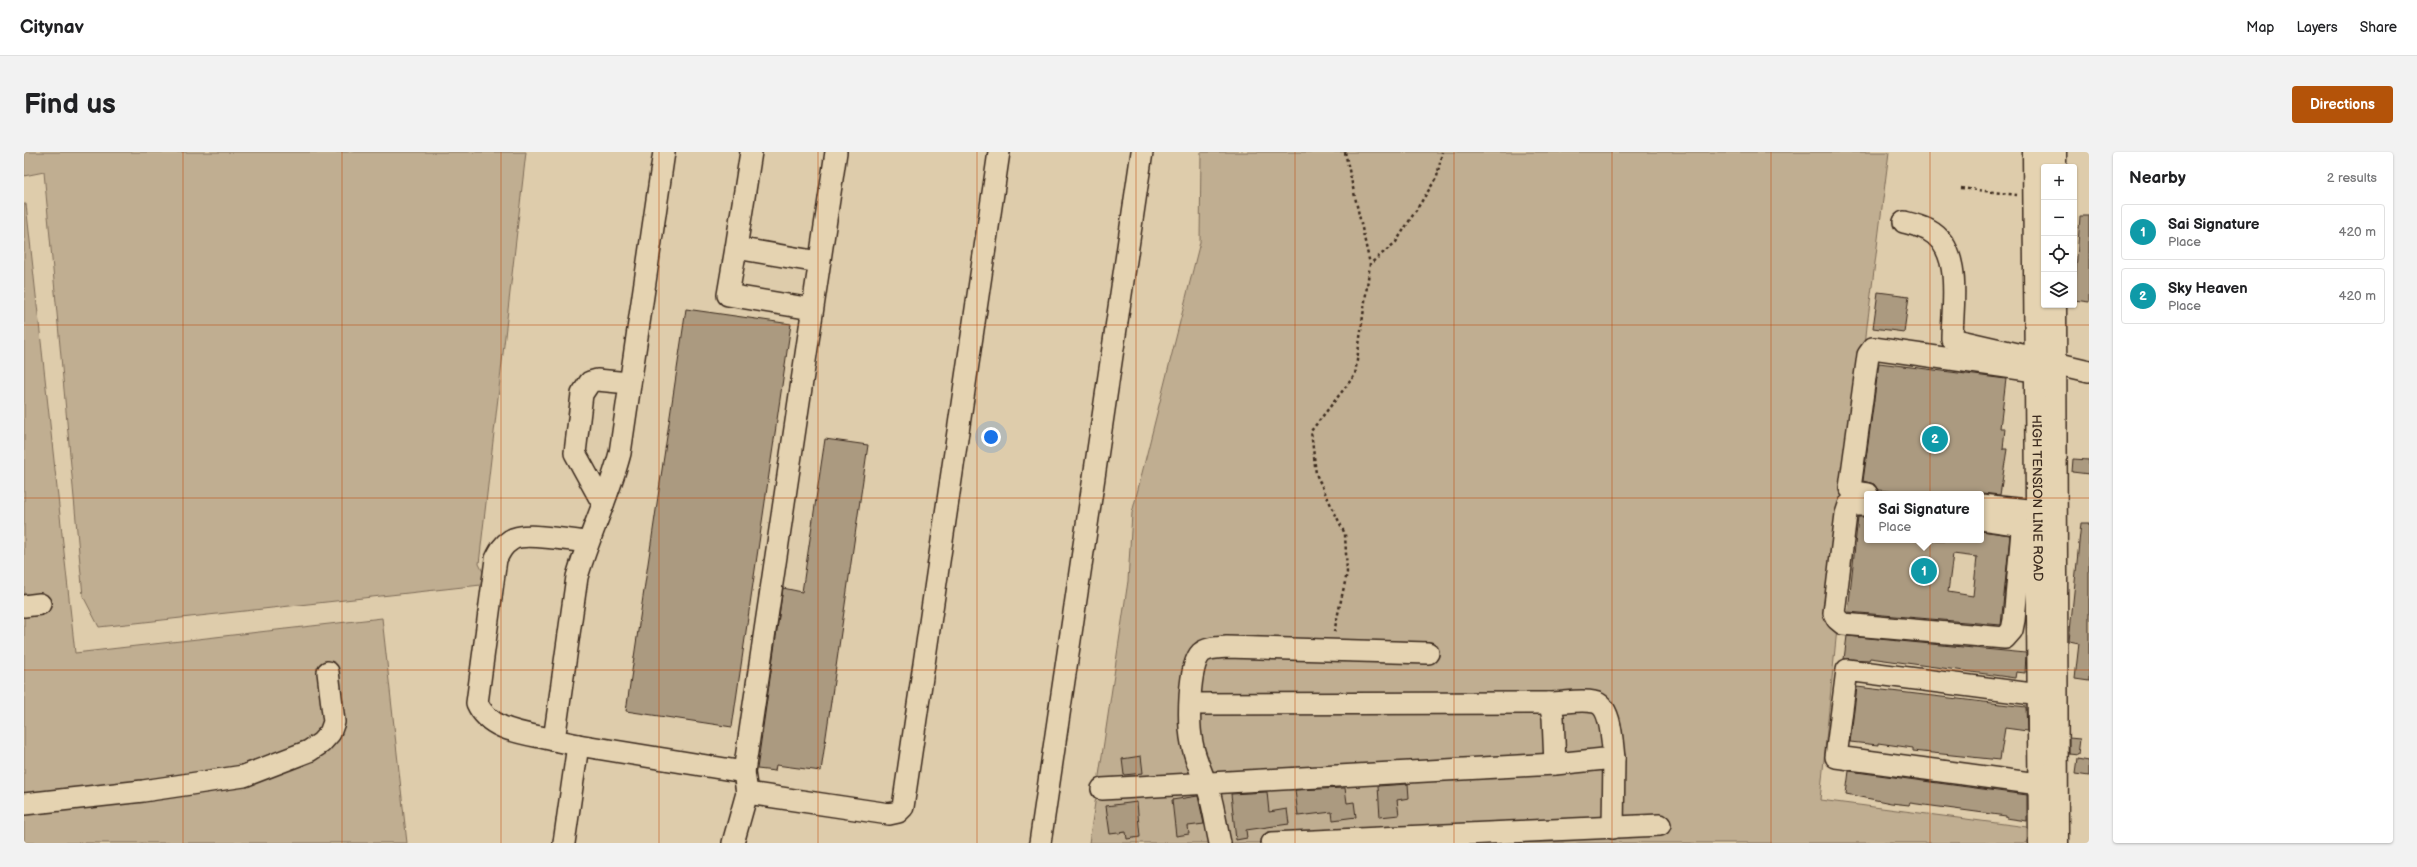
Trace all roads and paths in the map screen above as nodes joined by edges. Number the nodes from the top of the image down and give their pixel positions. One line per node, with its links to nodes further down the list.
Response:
1 (664, 152): 21 (street)
2 (751, 152): 14 (street)
3 (836, 152): 15 (street)
4 (999, 152): 46 (street)
5 (1142, 152): 53 (street)
6 (1345, 152): 16 (path)
7 (1442, 152): 16 (path)
8 (2034, 152): 19 (main road, HIGH TENSION LINE ROAD)
9 (2055, 152): 10 (main road)
10 (2055, 164)
11 (1962, 188): 12 (path)
12 (2015, 195)
13 (1904, 222): 19 (street)
14 (736, 248): 15 (street); 17 (street)
15 (819, 262): 17 (street)
16 (1370, 264): 32 (path)
17 (812, 308): 42 (street)
18 (2054, 308): 19 (main road, HIGH TENSION LINE ROAD)
19 (2042, 364): 20 (street); 22 (street); 26 (main road, HIGH TENSION LINE ROAD); 35 (main road, HIGH TENSION LINE ROAD)
20 (2089, 371)
21 (628, 383): 23 (street); 23 (street)
22 (1864, 494)
23 (603, 504): 29 (street)
24 (1864, 504): 31 (street)
25 (1984, 505): 26 (street)
26 (2037, 511): 28 (main road, HIGH TENSION LINE ROAD)
27 (1984, 519): 28 (street)
28 (2029, 541): 30 (main road, HIGH TENSION LINE ROAD); 31 (street)
29 (588, 542): 38 (street); 38 (street)
30 (2038, 613): 31 (street); 35 (main road, HIGH TENSION LINE ROAD)
31 (2014, 620)
32 (1330, 650): 33 (street); 37 (street)
33 (1428, 653)
34 (328, 672): 47 (street)
35 (2047, 696): 44 (main road, HIGH TENSION LINE ROAD); 44 (street); 57 (main road, HIGH TENSION LINE ROAD)
36 (1549, 703): 37 (street); 40 (street); 41 (street)
37 (1191, 704): 43 (street)
38 (554, 740): 39 (street)
39 (578, 745): 42 (street); 51 (street)
40 (1614, 758): 41 (street); 49 (street)
41 (1555, 764): 43 (street)
42 (744, 772): 46 (street)
43 (1205, 782): 45 (street); 54 (street)
44 (2039, 784): 56 (main road, HIGH TENSION LINE ROAD)
45 (1102, 788)
46 (747, 793): 52 (street)
47 (24, 804)
48 (1660, 825): 49 (street)
49 (1613, 828): 50 (street)
50 (1590, 836): 55 (street)
51 (564, 843)
52 (733, 843)
53 (1040, 843)
54 (1220, 843)
55 (1272, 843)
56 (2040, 843)
57 (2057, 843)

